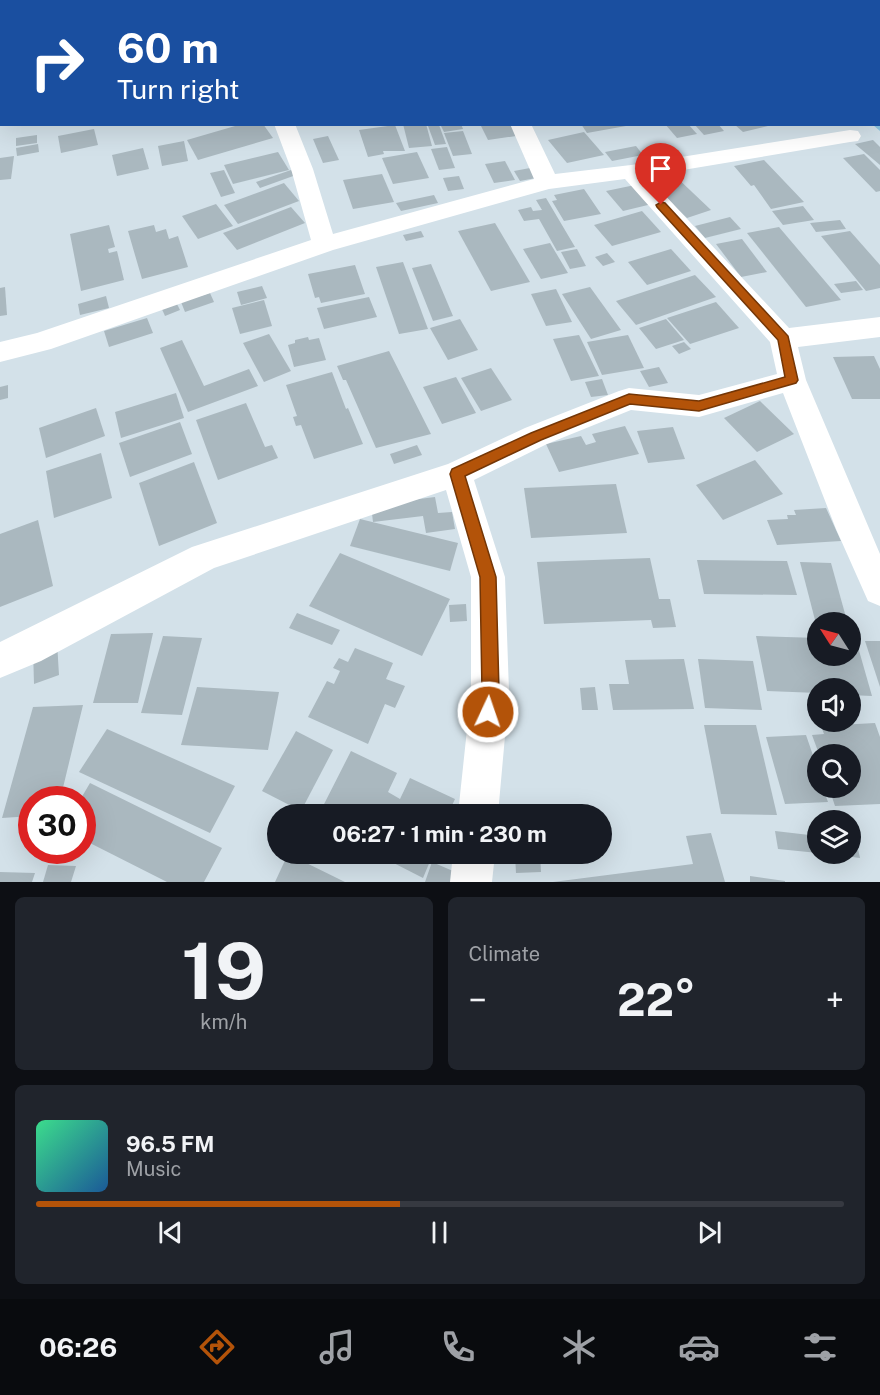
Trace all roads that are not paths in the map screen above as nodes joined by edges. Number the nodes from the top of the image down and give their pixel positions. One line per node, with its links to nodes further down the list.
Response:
1 (285, 126): 6 (street)
2 (521, 126): 5 (street)
3 (850, 136): 4 (street)
4 (631, 172): 5 (street); 8 (street)
5 (548, 182): 6 (street)
6 (324, 244): 9 (street)
7 (880, 327): 8 (street)
8 (783, 339): 10 (street)
9 (0, 352)
10 (792, 380): 11 (street); 12 (street)
11 (457, 474): 13 (street); 14 (street)
12 (880, 590)
13 (0, 660)
14 (479, 804)
15 (473, 864): 16 (street)
16 (471, 882)

